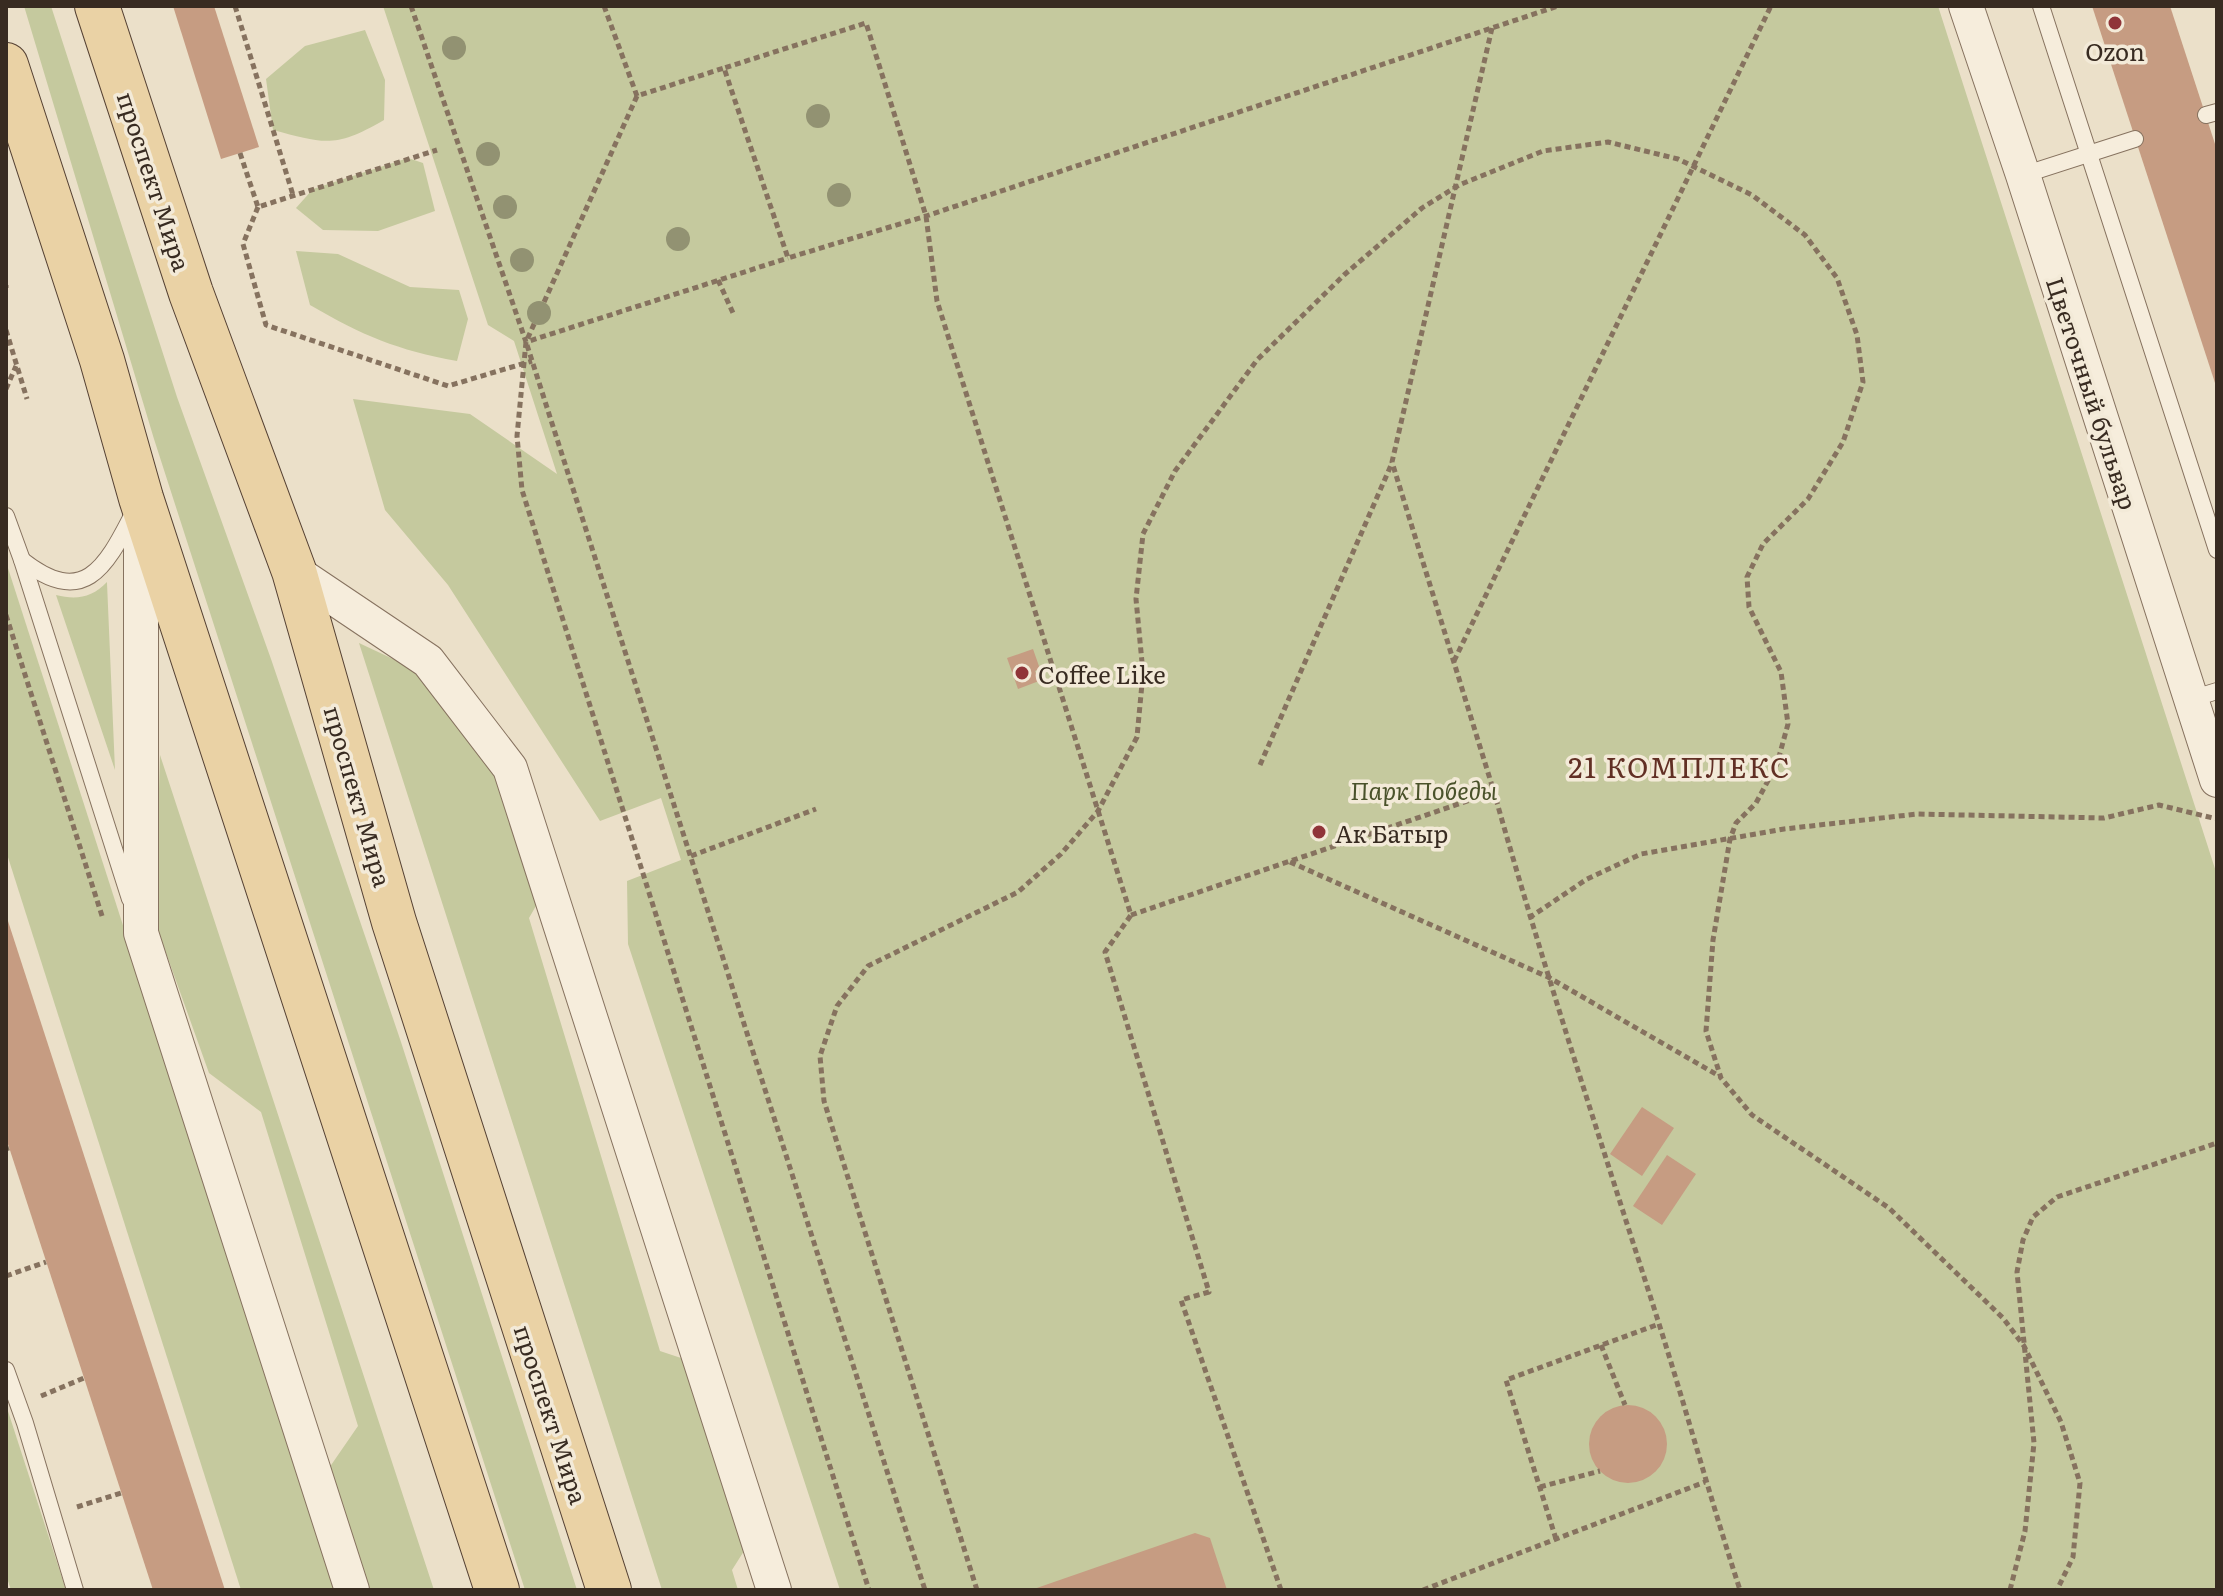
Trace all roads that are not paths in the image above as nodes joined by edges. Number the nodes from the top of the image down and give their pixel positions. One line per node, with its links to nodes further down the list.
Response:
1 (97, 6): 12 (main road, проспект Мира)
2 (1966, 6): 7 (street, Цветочный бульвар)
3 (2041, 6): 6 (lane)
4 (6, 65): 8 (main road)
5 (2135, 139): 6 (lane)
6 (2089, 154): 7 (lane); 10 (lane)
7 (2023, 175): 13 (street, Цветочный бульвар)
8 (141, 498): 11 (lane); 15 (street); 19 (main road)
9 (6, 516): 11 (lane)
10 (2217, 550)
11 (22, 560): 15 (lane)
12 (294, 571): 20 (main road, проспект Мира); 21 (street)
13 (2204, 695): 14 (street, Цветочный бульвар)
14 (2217, 780)
15 (141, 933): 18 (street)
16 (6, 1370): 17 (lane)
17 (75, 1590)
18 (352, 1590)
19 (497, 1590)
20 (609, 1590)
21 (774, 1590)

